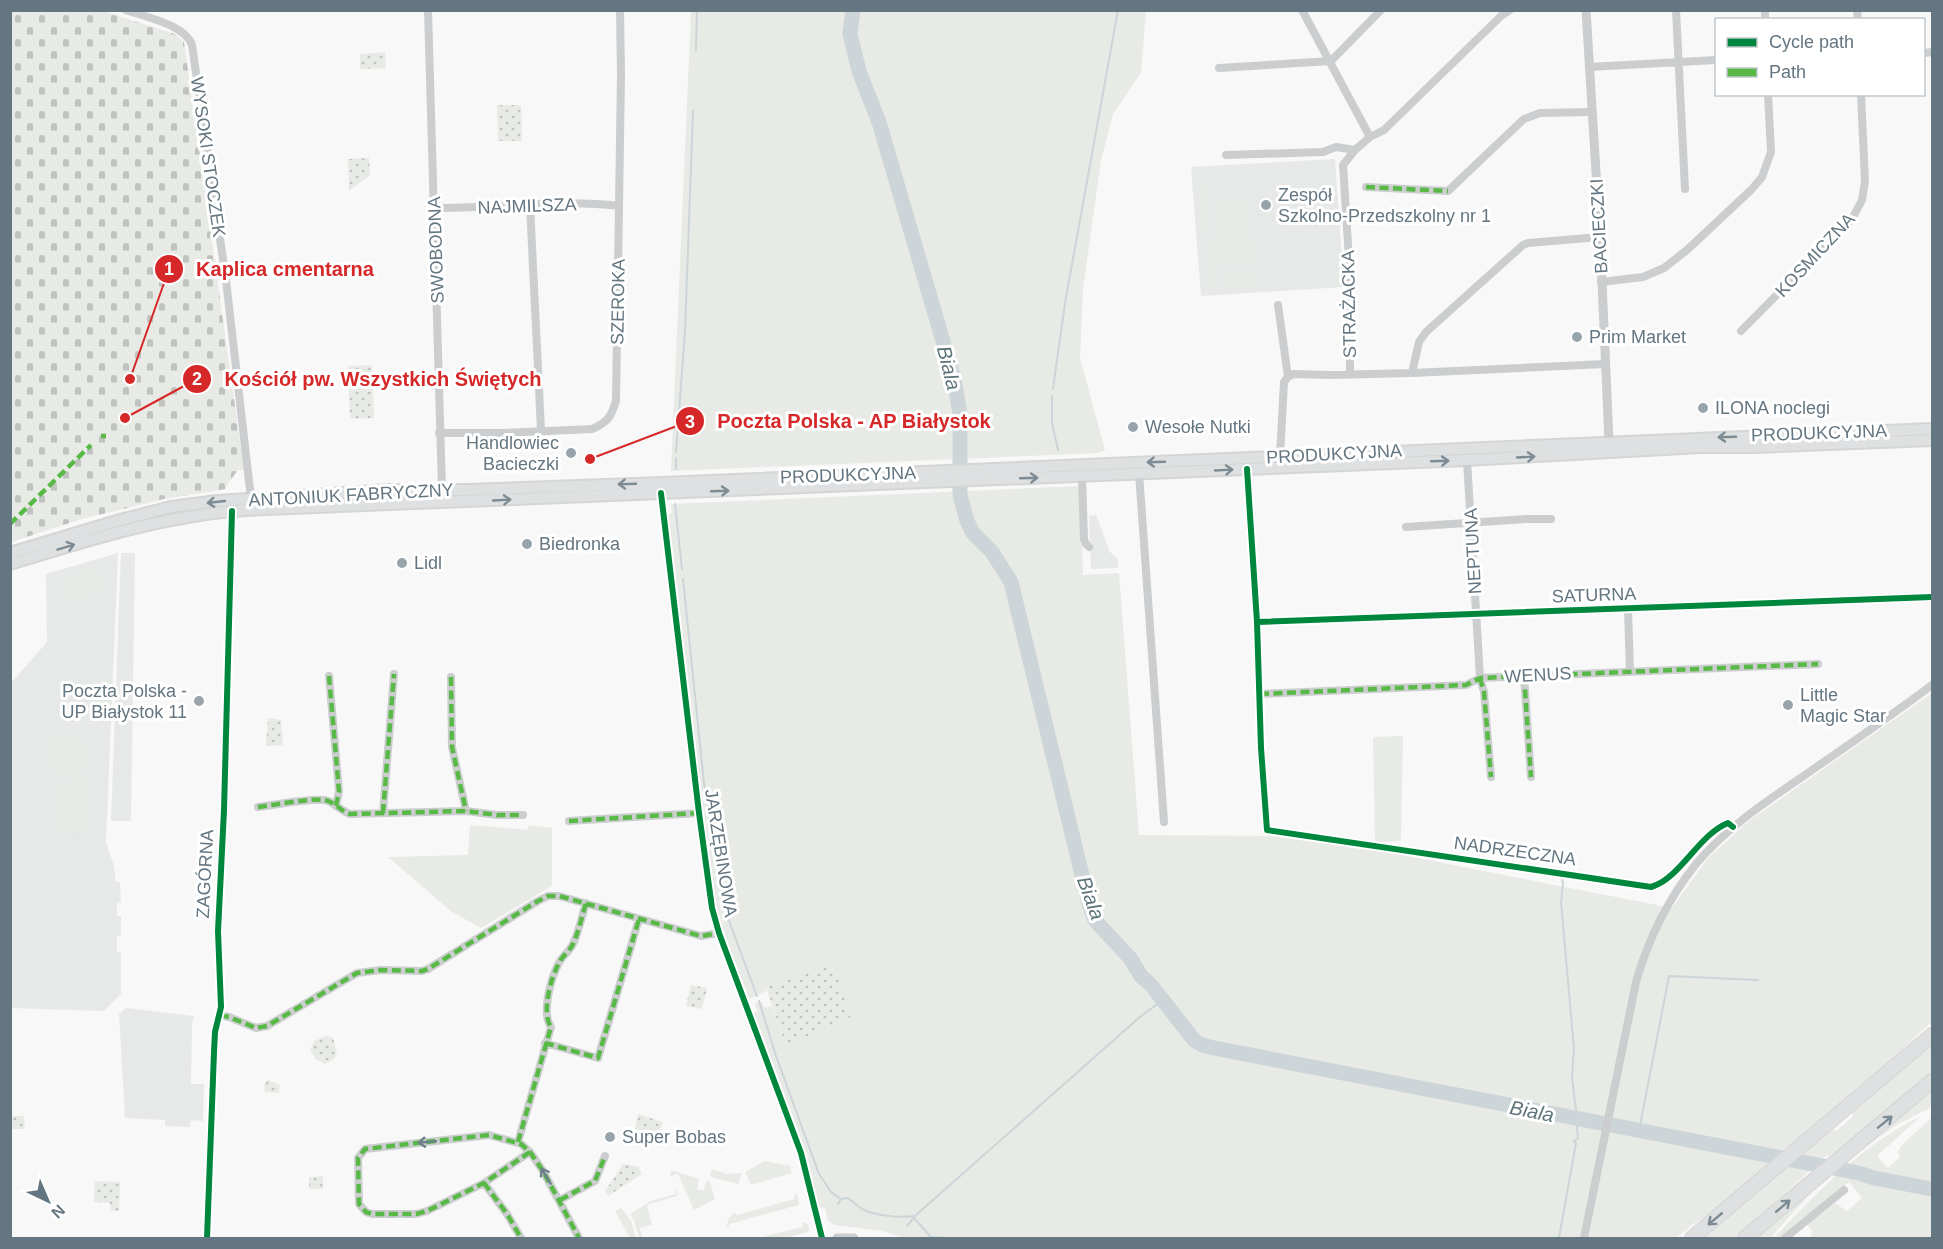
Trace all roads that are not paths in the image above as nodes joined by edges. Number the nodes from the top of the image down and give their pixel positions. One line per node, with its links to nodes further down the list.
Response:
1 (126, 10): 48 (street, WYSOKI STOCZEK)
2 (428, 10): 24 (street, SWOBODNA)
3 (620, 10): 23 (street, SZEROKA)
4 (1302, 10): 10 (street)
5 (1382, 10): 10 (street)
6 (1509, 10): 17 (street, STRAŻACKA)
7 (1586, 10): 13 (street, BACIECZKI)
8 (1676, 10): 11 (street)
9 (1715, 60): 11 (street)
10 (1330, 61): 12 (street); 17 (street)
11 (1678, 65): 13 (street); 21 (street)
12 (1219, 68)
13 (1589, 68): 16 (street, BACIECZKI)
14 (1768, 96): 26 (street)
15 (1861, 96): 28 (street, KOSMICZNA)
16 (1591, 112): 20 (street); 25 (street, BACIECZKI)
17 (1370, 137): 18 (street, STRAŻACKA)
18 (1355, 150): 19 (street); 31 (street, STRAŻACKA)
19 (1226, 155)
20 (1366, 187)
21 (1685, 189)
22 (530, 206): 23 (street, NAJMILSZA); 24 (street, NAJMILSZA); 34 (street)
23 (620, 206): 34 (street, SZEROKA)
24 (434, 208): 35 (street, SWOBODNA)
25 (1600, 237): 26 (street, BACIECZKI); 30 (street)
26 (1602, 282): 29 (street, BACIECZKI)
27 (1278, 305): 32 (street)
28 (1741, 331)
29 (1605, 364): 30 (street, STRAŻACKA); 36 (street, BACIECZKI)
30 (1412, 373): 31 (street, STRAŻACKA)
31 (1350, 374): 32 (street, STRAŻACKA)
32 (1288, 376): 40 (street)
33 (1932, 429): 36 (main road, PRODUKCYJNA, one-way to 36)
34 (541, 430): 35 (street, SZEROKA)
35 (439, 433): 47 (street, SWOBODNA)
36 (1609, 441): 38 (main road, PRODUKCYJNA); 39 (main road)
37 (1932, 441): 39 (main road, PRODUKCYJNA)
38 (1466, 448): 40 (main road, PRODUKCYJNA); 41 (main road)
39 (1610, 453): 41 (main road, PRODUKCYJNA, one-way to 39)
40 (1280, 456): 44 (main road, PRODUKCYJNA, one-way to 44)
41 (1467, 460): 42 (main road, PRODUKCYJNA, one-way to 41); 52 (street, NEPTUNA)
42 (1246, 469): 43 (main road, PRODUKCYJNA, one-way to 42); 60 (street)
43 (1139, 473): 45 (main road, PRODUKCYJNA); 79 (street)
44 (970, 475): 45 (main road, PRODUKCYJNA, one-way to 45); 46 (main road, PRODUKCYJNA)
45 (1082, 475): 54 (street)
46 (662, 488): 47 (main road, ANTONIUK FABRYCZNY, one-way to 47); 49 (main road, ANTONIUK FABRYCZNY, one-way to 46); 76 (street, JARZĘBINOWA)
47 (442, 489): 48 (main road, ANTONIUK FABRYCZNY); 49 (main road)
48 (251, 499): 55 (main road, ANTONIUK FABRYCZNY, one-way to 55)
49 (444, 503): 50 (main road, ANTONIUK FABRYCZNY)
50 (232, 511): 56 (main road, ANTONIUK FABRYCZNY, one-way to 50); 84 (street, ZAGÓRNA)
51 (1551, 519): 52 (street)
52 (1472, 522): 53 (street); 59 (street, NEPTUNA)
53 (1406, 527)
54 (1089, 547)
55 (10, 553)
56 (10, 564)
57 (1932, 597): 58 (street, SATURNA)
58 (1628, 609): 59 (street, SATURNA); 62 (street)
59 (1476, 615): 60 (street, SATURNA); 67 (street, NEPTUNA)
60 (1257, 622): 69 (street)
61 (1818, 664): 62 (street, WENUS)
62 (1630, 672): 65 (street, WENUS)
63 (394, 674): 75 (street)
64 (329, 676): 72 (street)
65 (1524, 676): 67 (street, WENUS); 71 (street)
66 (451, 677): 74 (street)
67 (1480, 678): 69 (street, WENUS); 70 (street, NEPTUNA)
68 (1932, 686): 80 (street)
69 (1260, 694): 80 (street, NADRZECZNA)
70 (1491, 777)
71 (1531, 777)
72 (336, 806): 73 (street); 75 (street)
73 (258, 807)
74 (466, 811): 75 (street); 77 (street)
75 (383, 813)
76 (699, 813): 78 (street); 83 (street, JARZĘBINOWA)
77 (523, 815)
78 (569, 821)
79 (1164, 822)
80 (1733, 827): 100 (street)
81 (586, 903): 82 (street); 84 (street); 86 (street)
82 (639, 919): 83 (street); 86 (street)
83 (719, 933): 97 (street, JARZĘBINOWA)
84 (220, 1015): 94 (street, ZAGÓRNA)
85 (1932, 1035): 101 (highway, one-way to 101)
86 (545, 1042): 88 (street)
87 (1932, 1081): 102 (highway, one-way to 87)
88 (518, 1142): 89 (street); 91 (street, one-way to 91)
89 (530, 1152): 91 (street); 93 (street, one-way to 89)
90 (606, 1156): 93 (street)
91 (484, 1182): 95 (street)
92 (1844, 1190): 103 (street)
93 (560, 1200): 96 (street)
94 (207, 1239)
95 (521, 1239)
96 (579, 1239)
97 (822, 1239)
98 (837, 1239): 99 (street)
99 (854, 1239)
100 (1584, 1239)
101 (1692, 1239)
102 (1745, 1239)
103 (1785, 1239)

